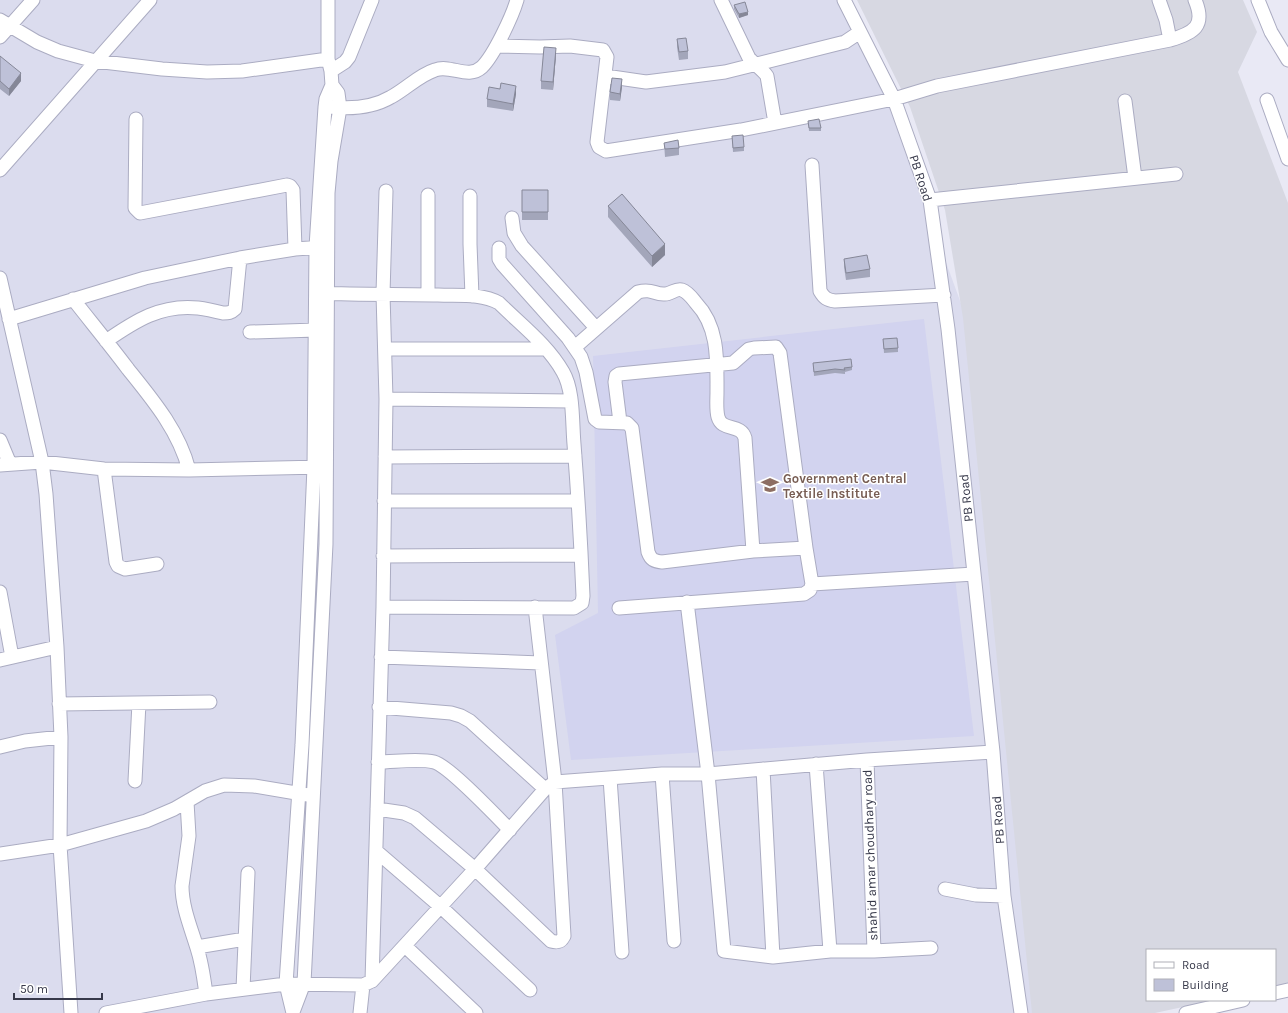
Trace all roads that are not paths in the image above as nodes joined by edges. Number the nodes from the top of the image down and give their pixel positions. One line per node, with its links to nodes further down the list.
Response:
1 (34, 0): 11 (street)
2 (150, 0): 17 (street)
3 (328, 0): 19 (street)
4 (372, 0): 19 (street)
5 (517, 0): 15 (street)
6 (721, 0): 18 (street)
7 (844, 0): 12 (street, PB Road)
8 (1159, 0): 14 (street)
9 (1194, 0): 14 (street)
10 (1258, 0): 16 (street)
11 (5, 23): 13 (street); 17 (street)
12 (860, 32): 18 (street); 22 (street, PB Road)
13 (0, 37)
14 (1170, 40): 22 (street)
15 (497, 46): 20 (street); 26 (street)
16 (1288, 60)
17 (95, 61): 19 (street); 31 (street)
18 (754, 64): 20 (street); 28 (street)
19 (330, 65): 21 (street)
20 (605, 76): 28 (street)
21 (332, 85): 25 (street); 26 (street)
22 (894, 99): 28 (street); 37 (street, PB Road)
23 (1267, 100): 29 (street)
24 (1125, 101): 33 (street)
25 (325, 107): 26 (street); 39 (street)
26 (340, 108): 39 (street)
27 (136, 119): 41 (street)
28 (775, 123)
29 (1288, 159)
30 (812, 165): 47 (street)
31 (0, 170)
32 (1176, 174): 33 (street)
33 (1135, 178): 37 (street)
34 (386, 191): 45 (street)
35 (428, 195): 46 (street)
36 (470, 196): 48 (street)
37 (930, 200): 47 (street, PB Road)
38 (512, 218): 51 (street)
39 (323, 247): 41 (street); 44 (street)
40 (499, 248): 56 (street)
41 (295, 249): 42 (street)
42 (240, 258): 49 (street); 54 (street)
43 (0, 278): 50 (street)
44 (323, 293): 45 (street); 52 (street); 55 (street)
45 (383, 294): 46 (street); 57 (street)
46 (428, 295): 48 (street)
47 (944, 295): 82 (street, PB Road)
48 (472, 296): 58 (street)
49 (73, 299): 50 (street); 54 (street)
50 (9, 319): 67 (street)
51 (596, 328): 56 (street); 59 (street)
52 (316, 330): 53 (street); 55 (street)
53 (250, 332)
54 (106, 341): 72 (street)
55 (322, 346): 62 (street)
56 (575, 347): 63 (street)
57 (384, 349): 58 (street); 60 (street)
58 (546, 349): 61 (street)
59 (717, 365): 63 (street); 77 (street); 78 (street)
60 (386, 399): 61 (street); 66 (street)
61 (571, 401): 65 (street)
62 (321, 406): 69 (street); 70 (street)
63 (620, 422): 78 (street)
64 (0, 440): 68 (street)
65 (575, 456): 66 (street); 74 (street)
66 (385, 457): 73 (street)
67 (42, 462): 68 (street); 71 (street); 89 (street)
68 (5, 465)
69 (314, 467): 70 (street); 72 (street); 75 (street)
70 (327, 467): 76 (street)
71 (104, 469): 72 (street); 81 (street)
72 (189, 470)
73 (384, 501): 74 (street); 80 (street)
74 (578, 501): 79 (street)
75 (311, 543): 76 (street); 109 (street)
76 (326, 544): 110 (street)
77 (806, 548): 78 (street); 83 (street)
78 (753, 551)
79 (581, 554): 80 (street); 87 (street)
80 (383, 556): 86 (street)
81 (158, 564)
82 (974, 574): 83 (street); 99 (street, PB Road)
83 (812, 584): 85 (street)
84 (0, 592): 91 (street)
85 (687, 602): 88 (street); 105 (street)
86 (383, 607): 87 (street); 90 (street)
87 (535, 607): 92 (street)
88 (619, 608)
89 (56, 647): 91 (street); 95 (street)
90 (381, 657): 92 (street); 96 (street)
91 (6, 658)
92 (541, 663): 108 (street)
93 (210, 702): 94 (street)
94 (139, 703): 95 (street); 107 (street)
95 (59, 704): 97 (street)
96 (379, 707): 101 (street); 108 (street)
97 (61, 737): 98 (street); 114 (street)
98 (0, 747)
99 (993, 752): 100 (street); 120 (street, PB Road)
100 (867, 760): 102 (street); 128 (street, shahid amar choudhary road)
101 (378, 762): 112 (street); 113 (street)
102 (816, 764): 103 (street); 127 (street)
103 (763, 769): 105 (street); 130 (street)
104 (662, 774): 105 (street); 106 (street); 123 (street)
105 (708, 774): 130 (street)
106 (610, 778): 108 (street); 129 (street)
107 (135, 782)
108 (550, 786): 113 (street); 117 (street)
109 (299, 794): 110 (street); 111 (street); 133 (street)
110 (314, 795): 131 (street)
111 (187, 802): 114 (street); 124 (street)
112 (377, 809): 115 (street); 117 (street)
113 (510, 830): 117 (street)
114 (60, 845): 116 (street); 140 (street)
115 (376, 851): 121 (street); 132 (street)
116 (0, 854)
117 (475, 869): 121 (street)
118 (248, 873): 122 (street)
119 (945, 889): 120 (street)
120 (1004, 896): 145 (street, PB Road)
121 (441, 907): 125 (street); 135 (street)
122 (246, 939): 124 (street); 134 (street)
123 (674, 941)
124 (197, 946): 138 (street)
125 (405, 946): 132 (street); 144 (street)
126 (930, 948): 128 (street)
127 (830, 950): 128 (street); 130 (street)
128 (874, 951)
129 (622, 952)
130 (772, 957)
131 (304, 983): 132 (street); 133 (street); 142 (street)
132 (368, 983): 143 (street)
133 (286, 984): 134 (street); 142 (street)
134 (243, 989): 138 (street)
135 (530, 990)
136 (1288, 990): 137 (street)
137 (1276, 992)
138 (206, 994): 141 (street)
139 (1239, 1001): 146 (street)
140 (70, 1013)
141 (106, 1013)
142 (293, 1013)
143 (360, 1013)
144 (476, 1013)
145 (1021, 1013)
146 (1186, 1013)

